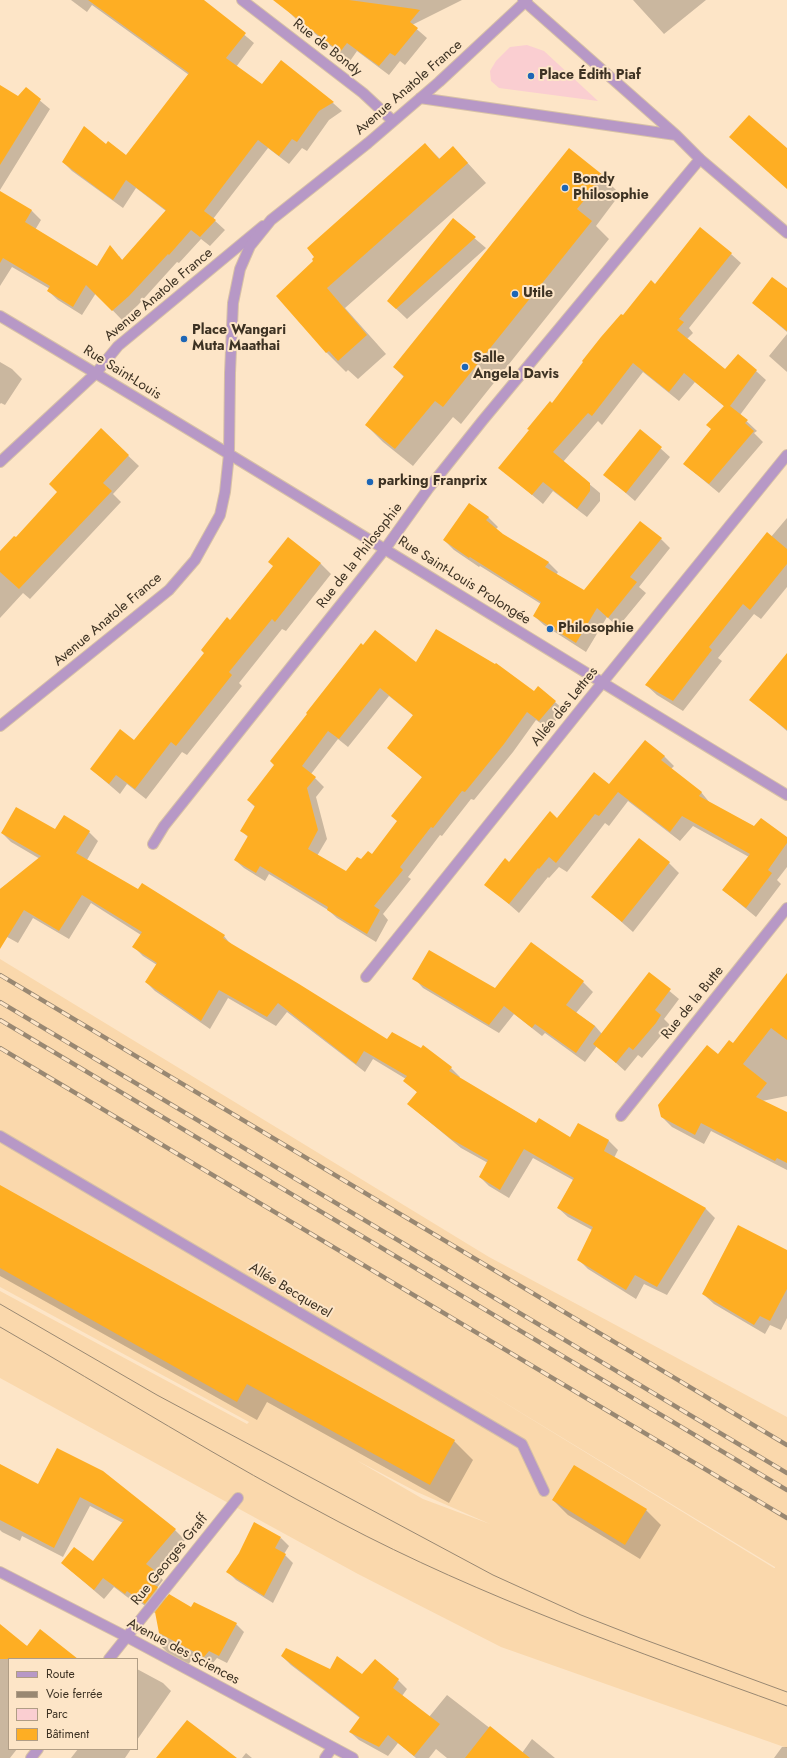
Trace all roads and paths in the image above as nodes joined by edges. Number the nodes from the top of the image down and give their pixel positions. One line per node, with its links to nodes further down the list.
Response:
1 (242, 0): 4 (street, Rue de Bondy)
2 (525, 1): 3 (street, Avenue Anatole France); 5 (street)
3 (420, 98): 4 (street, Avenue Anatole France); 5 (street)
4 (393, 121): 7 (street, Avenue Anatole France)
5 (676, 135): 6 (street)
6 (700, 159): 8 (street); 14 (street, Rue de la Philosophie)
7 (271, 220): 10 (street, Avenue Anatole France); 11 (street, Avenue Anatole France)
8 (787, 233)
9 (0, 316): 10 (street, Rue Saint-Louis)
10 (96, 373): 11 (street, Rue Saint-Louis); 13 (street, Avenue Anatole France)
11 (229, 454): 14 (street, Rue Saint-Louis Prolongée); 16 (street, Avenue Anatole France)
12 (787, 455): 15 (street, Allée des Lettres)
13 (0, 462)
14 (385, 548): 15 (street, Rue Saint-Louis Prolongée); 18 (street, Rue de la Philosophie)
15 (602, 683): 17 (street, Rue Saint-Louis Prolongée); 20 (street, Allée des Lettres)
16 (0, 726)
17 (787, 795)
18 (153, 844)
19 (787, 908): 21 (street, Rue de la Butte)
20 (366, 977)
21 (621, 1116)
22 (0, 1136): 23 (street, Allée Becquerel)
23 (544, 1491)
24 (238, 1498): 26 (street, Rue Georges Graff)
25 (0, 1572): 26 (street, Avenue des Sciences)
26 (127, 1637): 27 (street, Rue Georges Graff); 28 (street, Avenue des Sciences)
27 (111, 1658)
28 (332, 1748): 31 (street); 32 (street, Avenue des Sciences)
29 (37, 1750): 30 (street)
30 (31, 1758)
31 (325, 1758)
32 (353, 1758)

